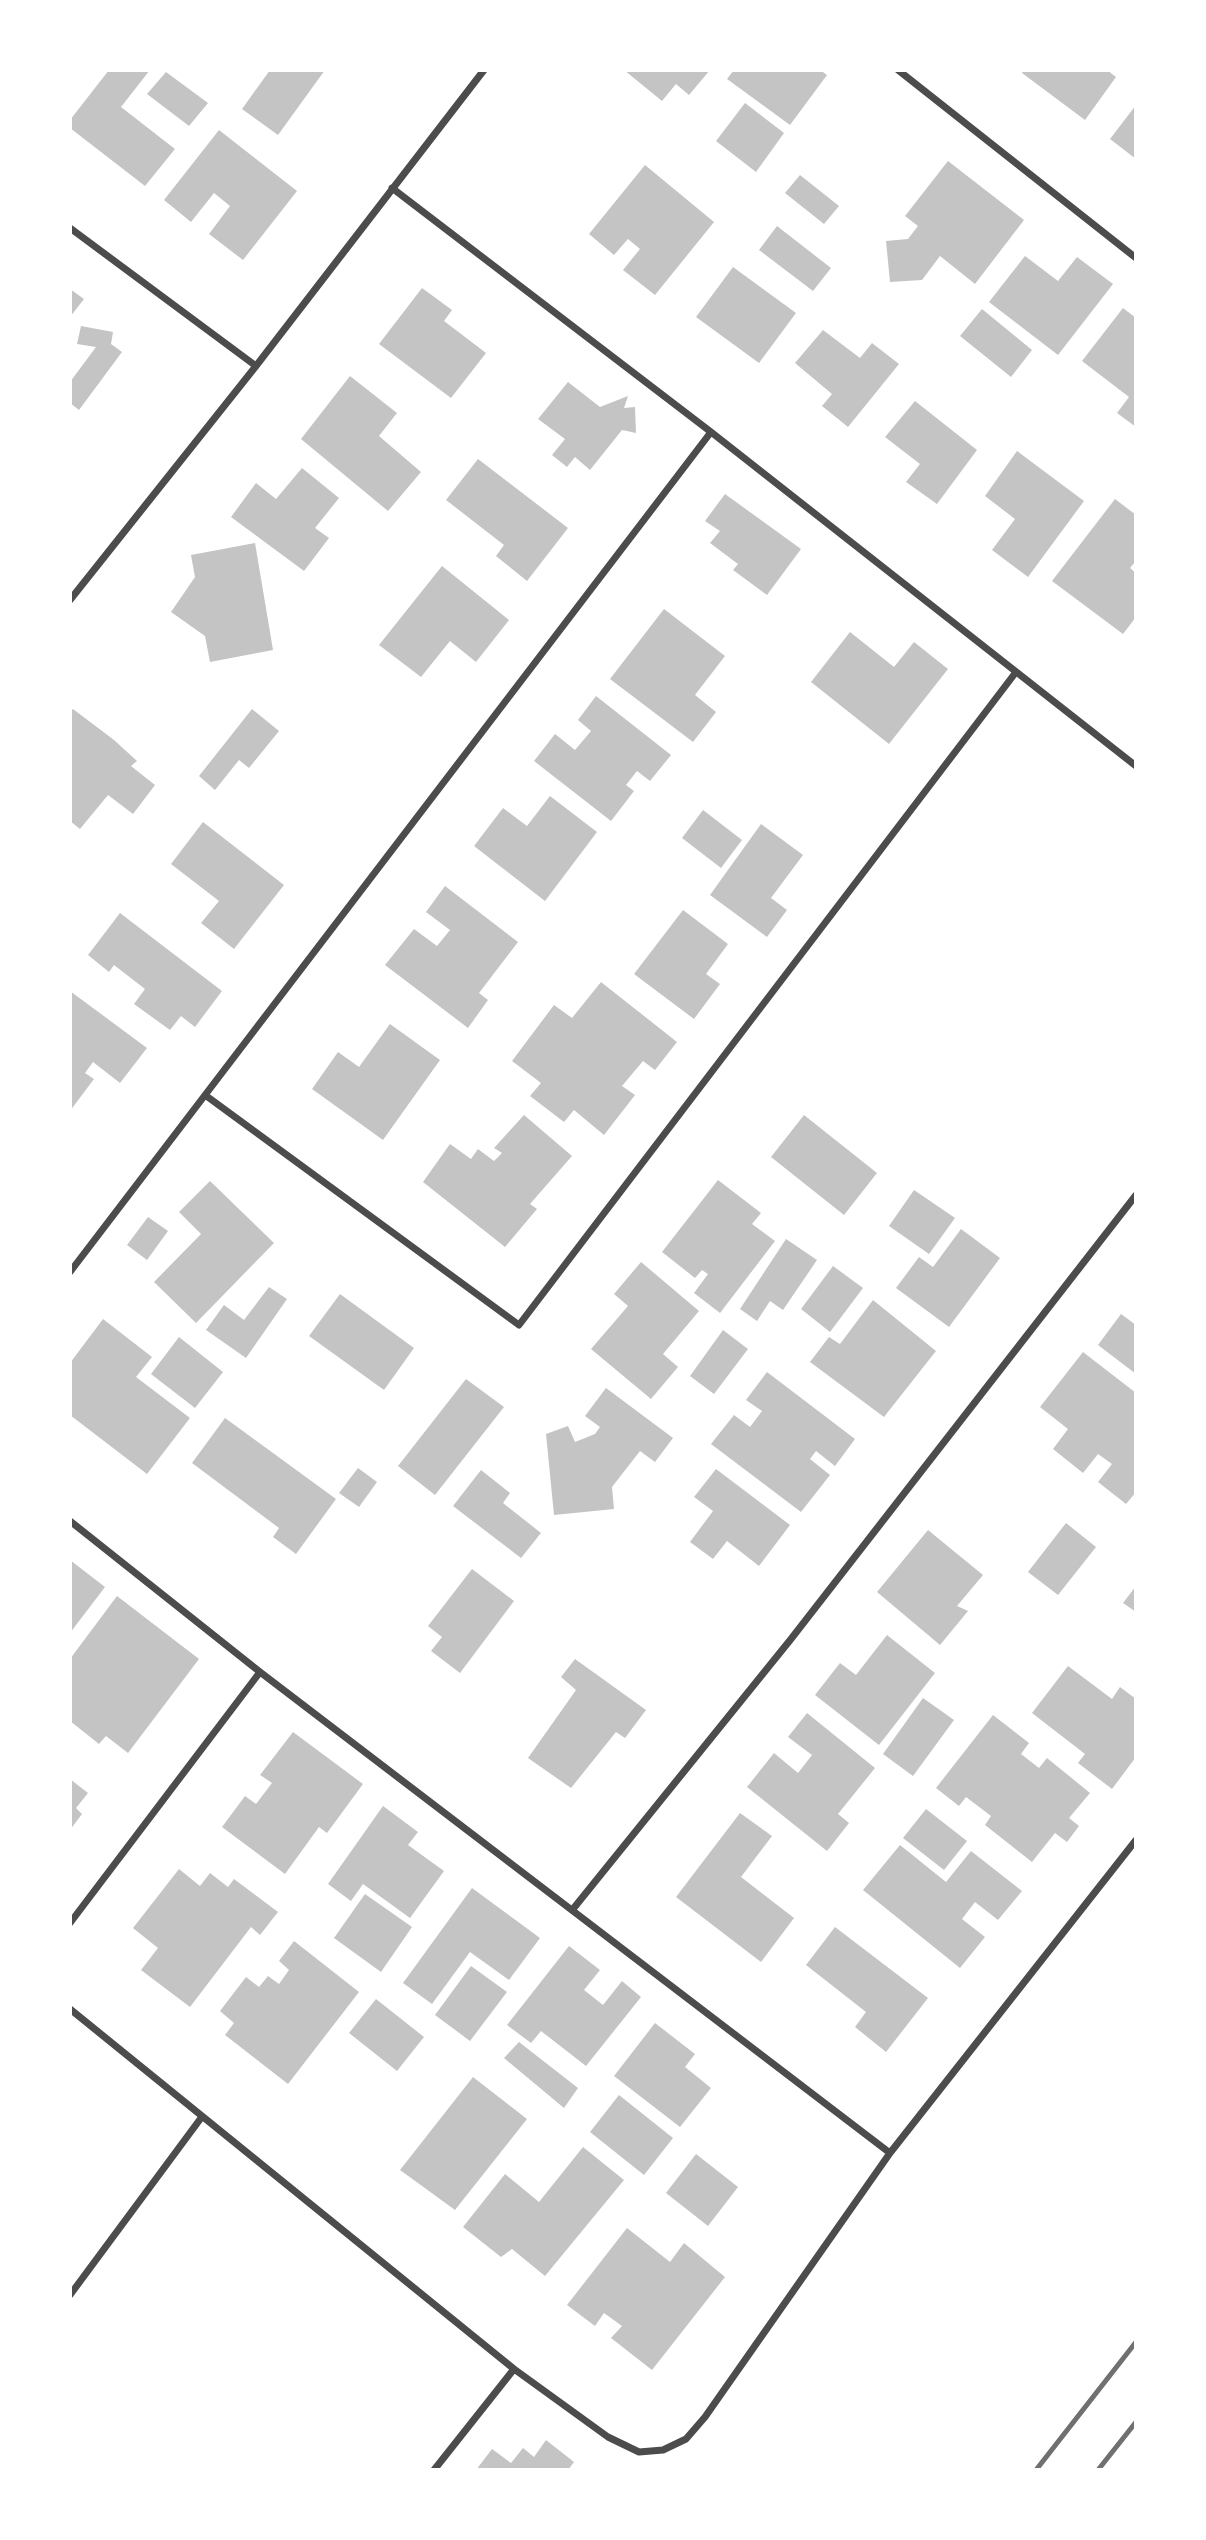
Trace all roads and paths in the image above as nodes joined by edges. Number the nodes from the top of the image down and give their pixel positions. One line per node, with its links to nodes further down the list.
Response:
1 (484, 70): 3 (street)
2 (898, 70): 5 (street)
3 (392, 188): 6 (street); 7 (street)
4 (70, 228): 6 (street)
5 (1136, 258)
6 (256, 366): 8 (street)
7 (712, 432): 9 (street); 11 (street)
8 (70, 600)
9 (1016, 672): 10 (street); 11 (street)
10 (1136, 766)
11 (205, 1095): 13 (street)
12 (1136, 1195): 17 (street)
13 (70, 1272)
14 (70, 1521): 15 (street)
15 (260, 1672): 17 (street); 18 (street)
16 (1136, 1840): 21 (street)
17 (572, 1909): 21 (street)
18 (70, 1923)
19 (70, 2009): 20 (street)
20 (201, 2118): 22 (street); 23 (street)
21 (890, 2153): 23 (street)
22 (70, 2295)
23 (514, 2369): 24 (street)
24 (434, 2470)

